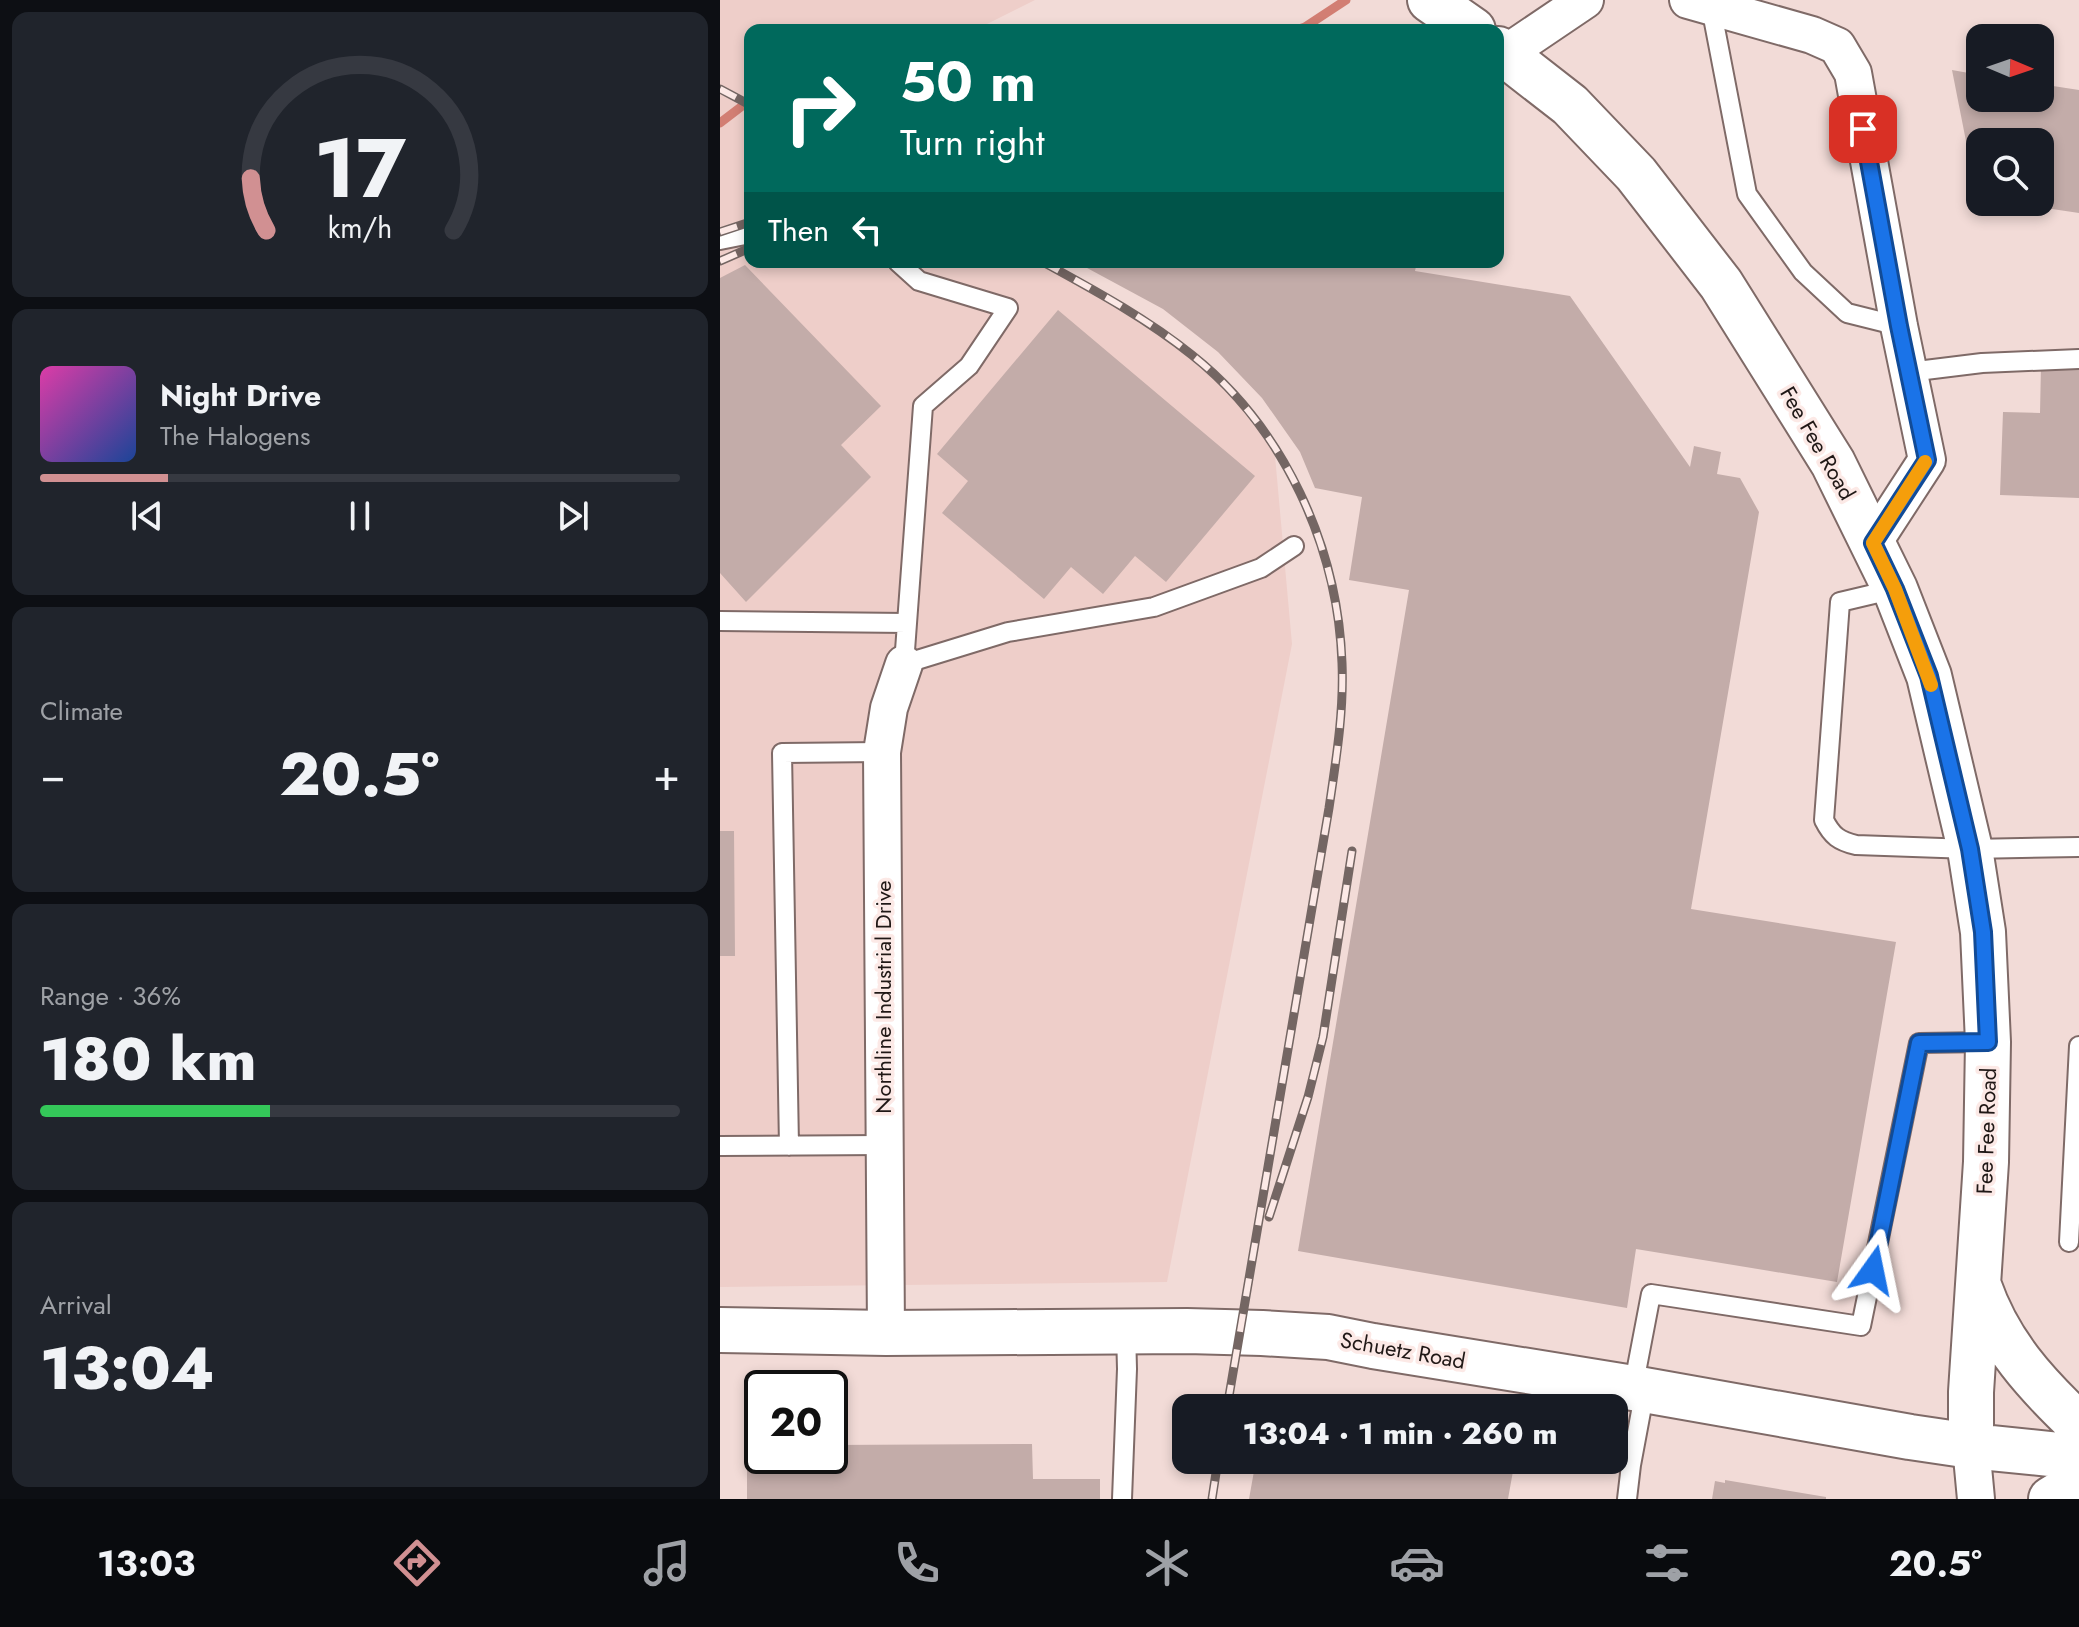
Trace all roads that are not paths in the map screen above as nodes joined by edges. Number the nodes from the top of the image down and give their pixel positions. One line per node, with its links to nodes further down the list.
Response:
1 (1585, 0): 3 (street)
2 (1700, 3): 8 (lane); 8 (street)
3 (1491, 24)
4 (1504, 54): 11 (main road, Fee Fee Road)
5 (744, 235): 6 (lane)
6 (720, 240)
7 (905, 268): 15 (lane)
8 (1899, 326): 10 (street)
9 (2079, 359): 10 (lane)
10 (1909, 372): 11 (street)
11 (1873, 543): 13 (main road, Fee Fee Road)
12 (1294, 546): 16 (lane)
13 (1895, 589): 19 (main road, Fee Fee Road); 19 (lane)
14 (720, 621): 15 (lane)
15 (907, 623): 16 (lane)
16 (904, 664): 17 (street, Northline Industrial Drive)
17 (882, 752): 22 (street, Northline Industrial Drive); 24 (lane)
18 (2079, 847): 19 (lane)
19 (1970, 849): 20 (main road, Fee Fee Road)
20 (1988, 1042): 26 (main road, Fee Fee Road); 30 (lane)
21 (2079, 1046): 25 (lane)
22 (884, 1145): 24 (lane); 29 (street, Northline Industrial Drive)
23 (720, 1146): 24 (lane)
24 (789, 1146)
25 (2069, 1242)
26 (1978, 1282): 31 (main road); 32 (main road, Fee Fee Road)
27 (720, 1330): 29 (main road, Schuetz Road)
28 (1126, 1331): 29 (main road, Schuetz Road); 30 (main road, Schuetz Road); 35 (lane)
29 (886, 1333)
30 (1639, 1389): 32 (main road, Schuetz Road); 36 (lane)
31 (2079, 1425)
32 (1971, 1446): 33 (main road, Schuetz Road); 37 (street, Fee Fee Road)
33 (2079, 1457)
34 (2079, 1482): 38 (main road)
35 (1122, 1499)
36 (1627, 1499)
37 (1976, 1499)
38 (2051, 1499)

